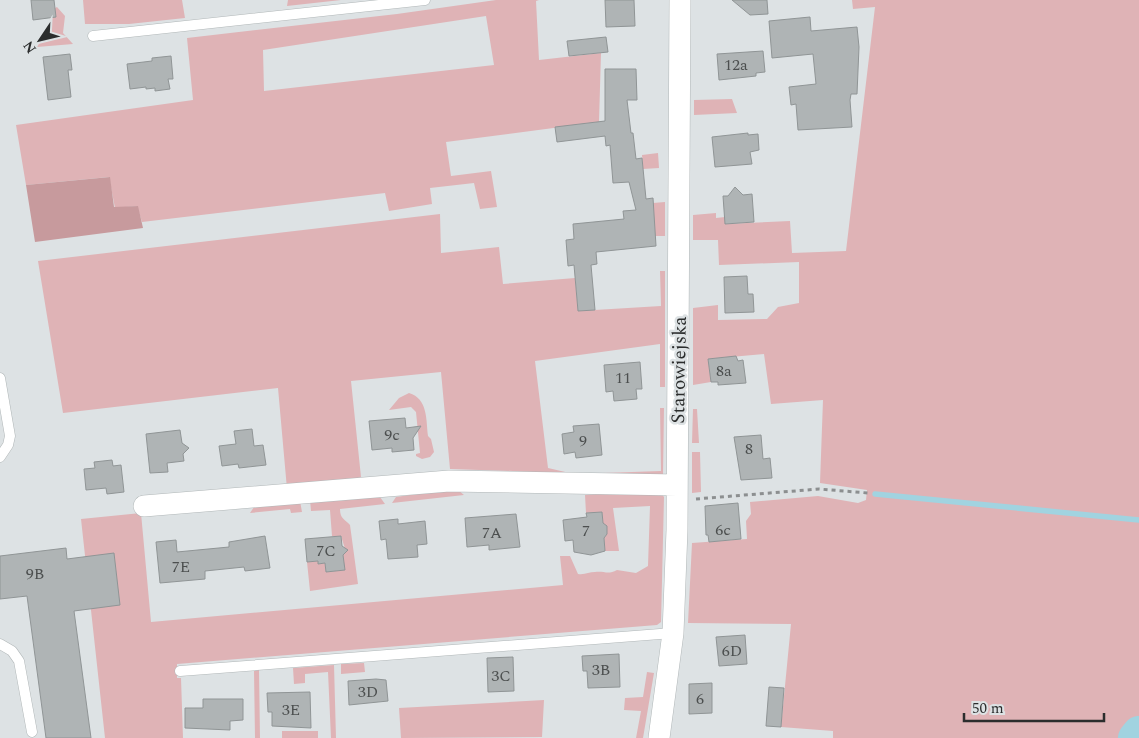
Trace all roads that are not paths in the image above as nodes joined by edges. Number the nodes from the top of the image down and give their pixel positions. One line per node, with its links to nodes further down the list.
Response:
1 (425, 0): 3 (lane)
2 (680, 0): 6 (street, Starowiejska)
3 (93, 36)
4 (0, 378): 5 (lane)
5 (0, 457)
6 (677, 493): 7 (street); 8 (street, Starowiejska)
7 (144, 506)
8 (673, 633): 10 (lane); 12 (street, Starowiejska)
9 (0, 644): 11 (lane)
10 (180, 671)
11 (32, 732)
12 (659, 738)

